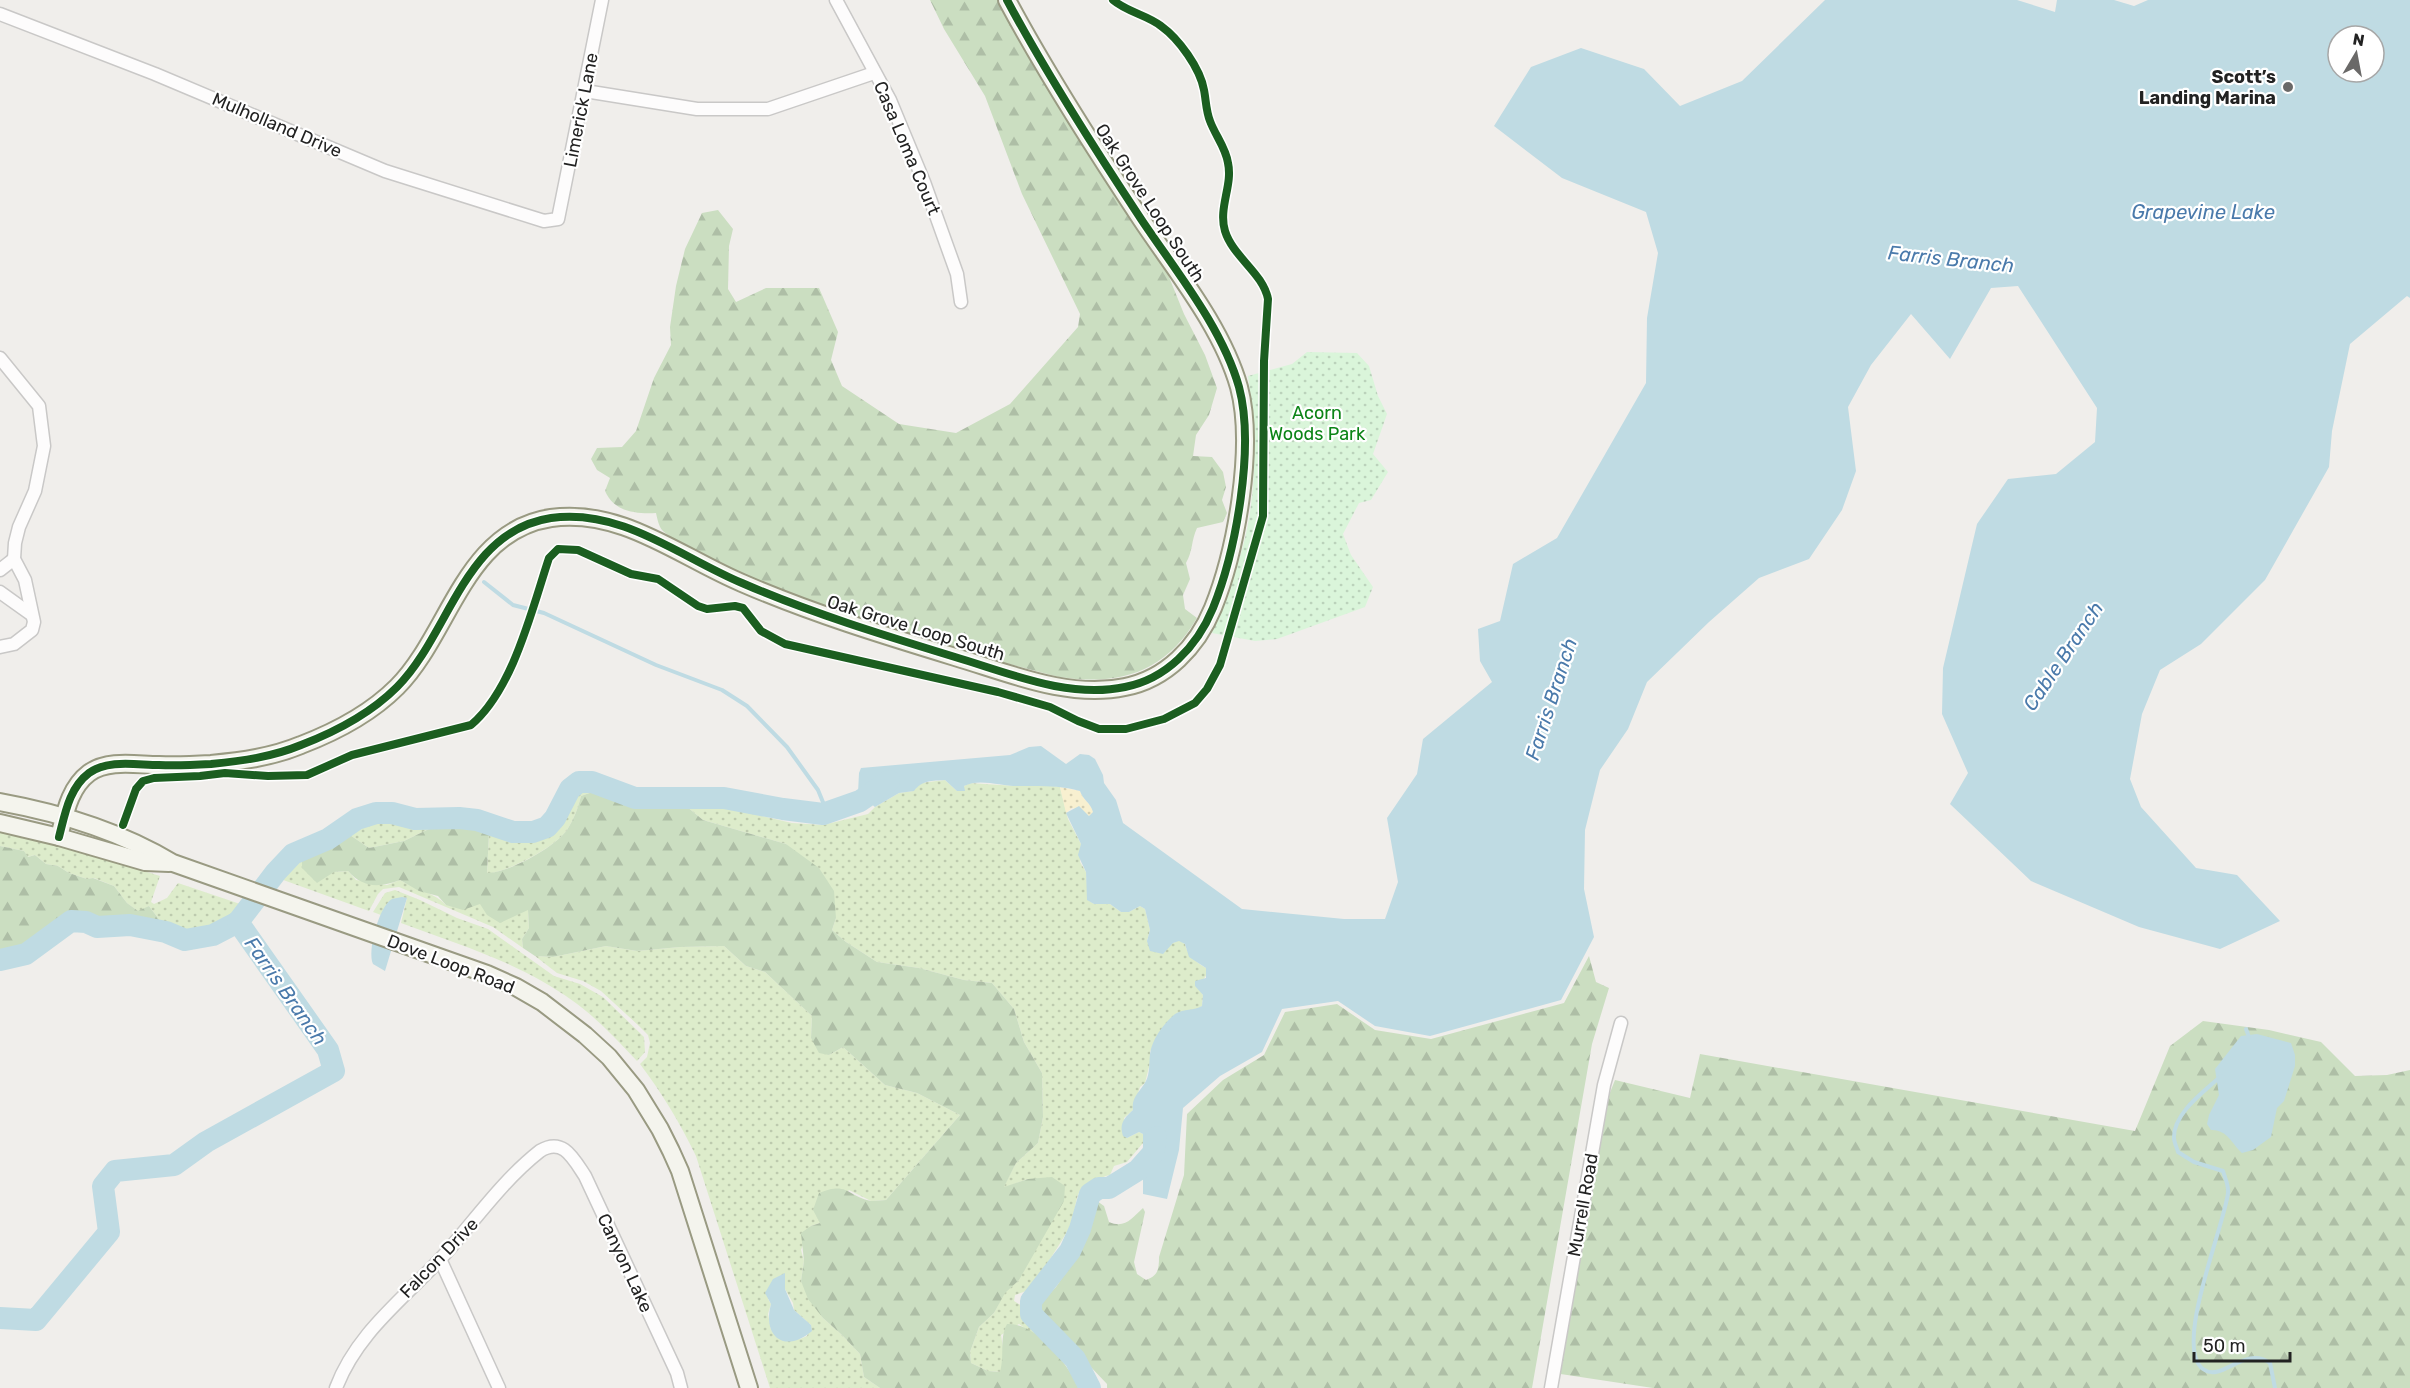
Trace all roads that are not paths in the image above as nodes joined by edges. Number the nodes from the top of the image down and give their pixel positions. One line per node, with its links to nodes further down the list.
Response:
1 (602, 0): 6 (street, Limerick Lane)
2 (836, 0): 5 (street, Casa Loma Court)
3 (1007, 0): 16 (street, Oak Grove Loop South)
4 (0, 14): 7 (street, Mulholland Drive)
5 (874, 73): 6 (street); 8 (street, Casa Loma Court)
6 (585, 91): 7 (street, Limerick Lane)
7 (558, 219)
8 (961, 302)
9 (0, 358): 10 (street)
10 (14, 559): 11 (street); 13 (street)
11 (0, 570)
12 (0, 592): 13 (street)
13 (32, 615): 14 (street)
14 (0, 647)
15 (0, 802): 16 (street, Dove Loop Road)
16 (65, 816): 18 (street, Oak Grove Loop South); 19 (street, Dove Loop Road)
17 (0, 823): 18 (street, Dove Loop Road)
18 (59, 837): 19 (street, Dove Loop Road)
19 (173, 863): 26 (street, Dove Loop Road)
20 (1621, 1023): 27 (street, Murrell Road)
21 (558, 1145): 22 (street, Falcon Drive); 25 (street, Canyon Lake)
22 (440, 1259): 23 (street, Falcon Drive); 24 (street)
23 (336, 1388)
24 (500, 1388)
25 (681, 1388)
26 (749, 1388)
27 (1551, 1388)

